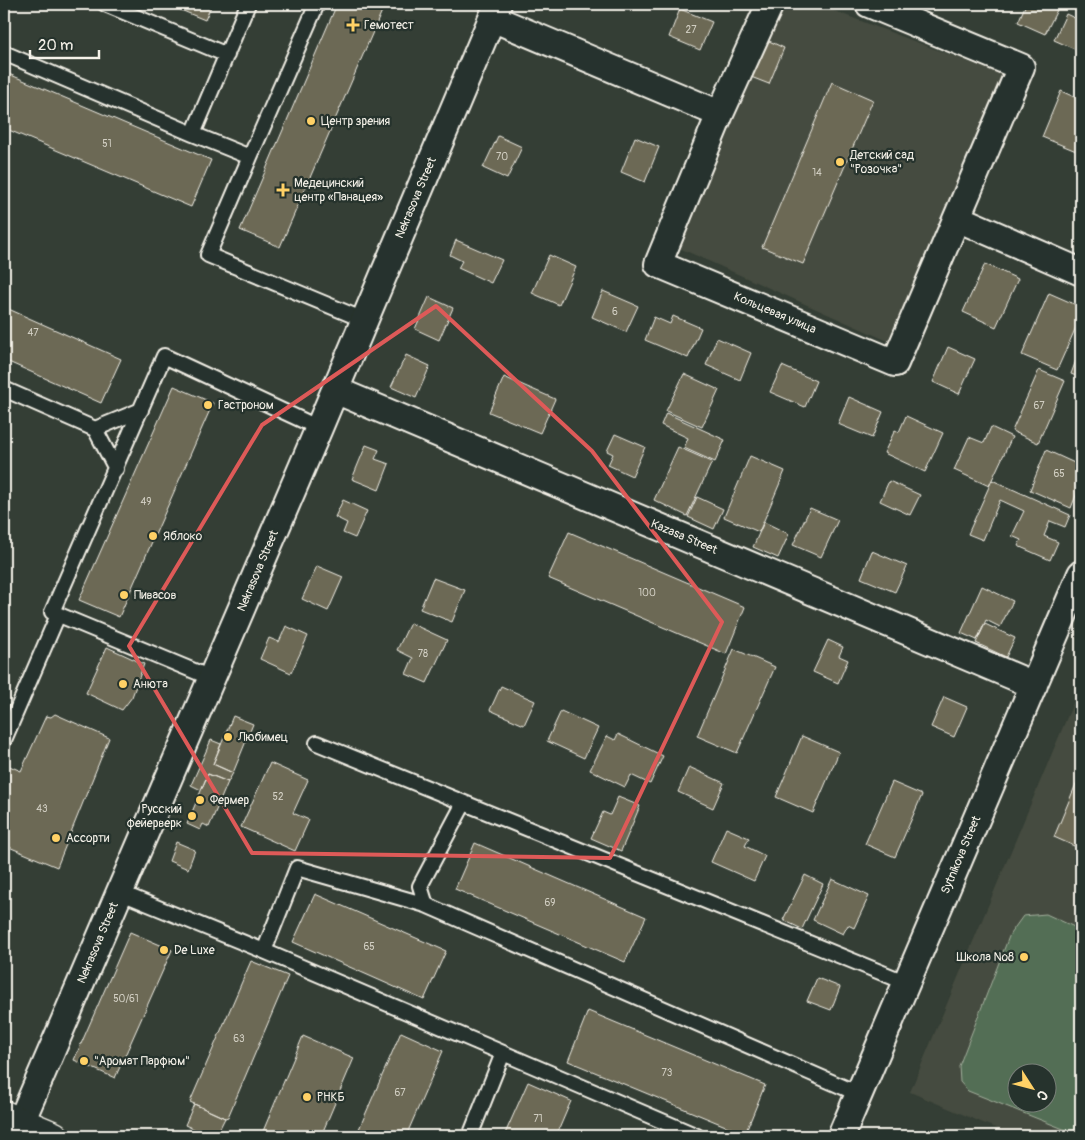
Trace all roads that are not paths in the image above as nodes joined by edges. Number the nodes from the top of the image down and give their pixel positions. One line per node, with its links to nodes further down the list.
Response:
1 (105, 4): 8 (lane)
2 (248, 4): 8 (lane)
3 (316, 4): 11 (lane)
4 (770, 4): 9 (street, Кольцевая улица)
5 (869, 4): 12 (street, Кольцевая улица)
6 (495, 11): 9 (street); 14 (street, Nekrasova Street)
7 (4, 53): 10 (lane)
8 (227, 55): 10 (lane)
9 (720, 114): 12 (street, Кольцевая улица)
10 (193, 134): 11 (lane)
11 (250, 157): 14 (lane)
12 (957, 218): 13 (street)
13 (1081, 272)
14 (364, 320): 16 (street, Nekrasova Street)
15 (4, 389): 19 (lane)
16 (335, 390): 18 (street, Nekrasova Street); 24 (street, Kazasa Street)
17 (141, 410): 18 (lane); 19 (lane); 20 (lane)
18 (319, 428): 23 (street, Nekrasova Street)
19 (95, 429): 20 (lane)
20 (116, 469): 22 (lane)
21 (1081, 574): 24 (street, Sytnikova Street)
22 (58, 614): 23 (lane); 25 (lane)
23 (211, 678): 28 (street, Nekrasova Street)
24 (1034, 685): 31 (street, Sytnikova Street)
25 (4, 740)
26 (317, 743): 27 (lane)
27 (464, 803): 29 (lane); 31 (lane)
28 (120, 892): 30 (lane); 34 (street, Nekrasova Street)
29 (426, 905): 30 (lane); 33 (lane)
30 (264, 951): 32 (lane)
31 (907, 983): 33 (street, Sytnikova Street)
32 (503, 1054): 36 (lane); 37 (lane)
33 (859, 1094): 38 (street, Sytnikova Street)
34 (13, 1124): 35 (street)
35 (54, 1136)
36 (470, 1136)
37 (697, 1136)
38 (841, 1136)

